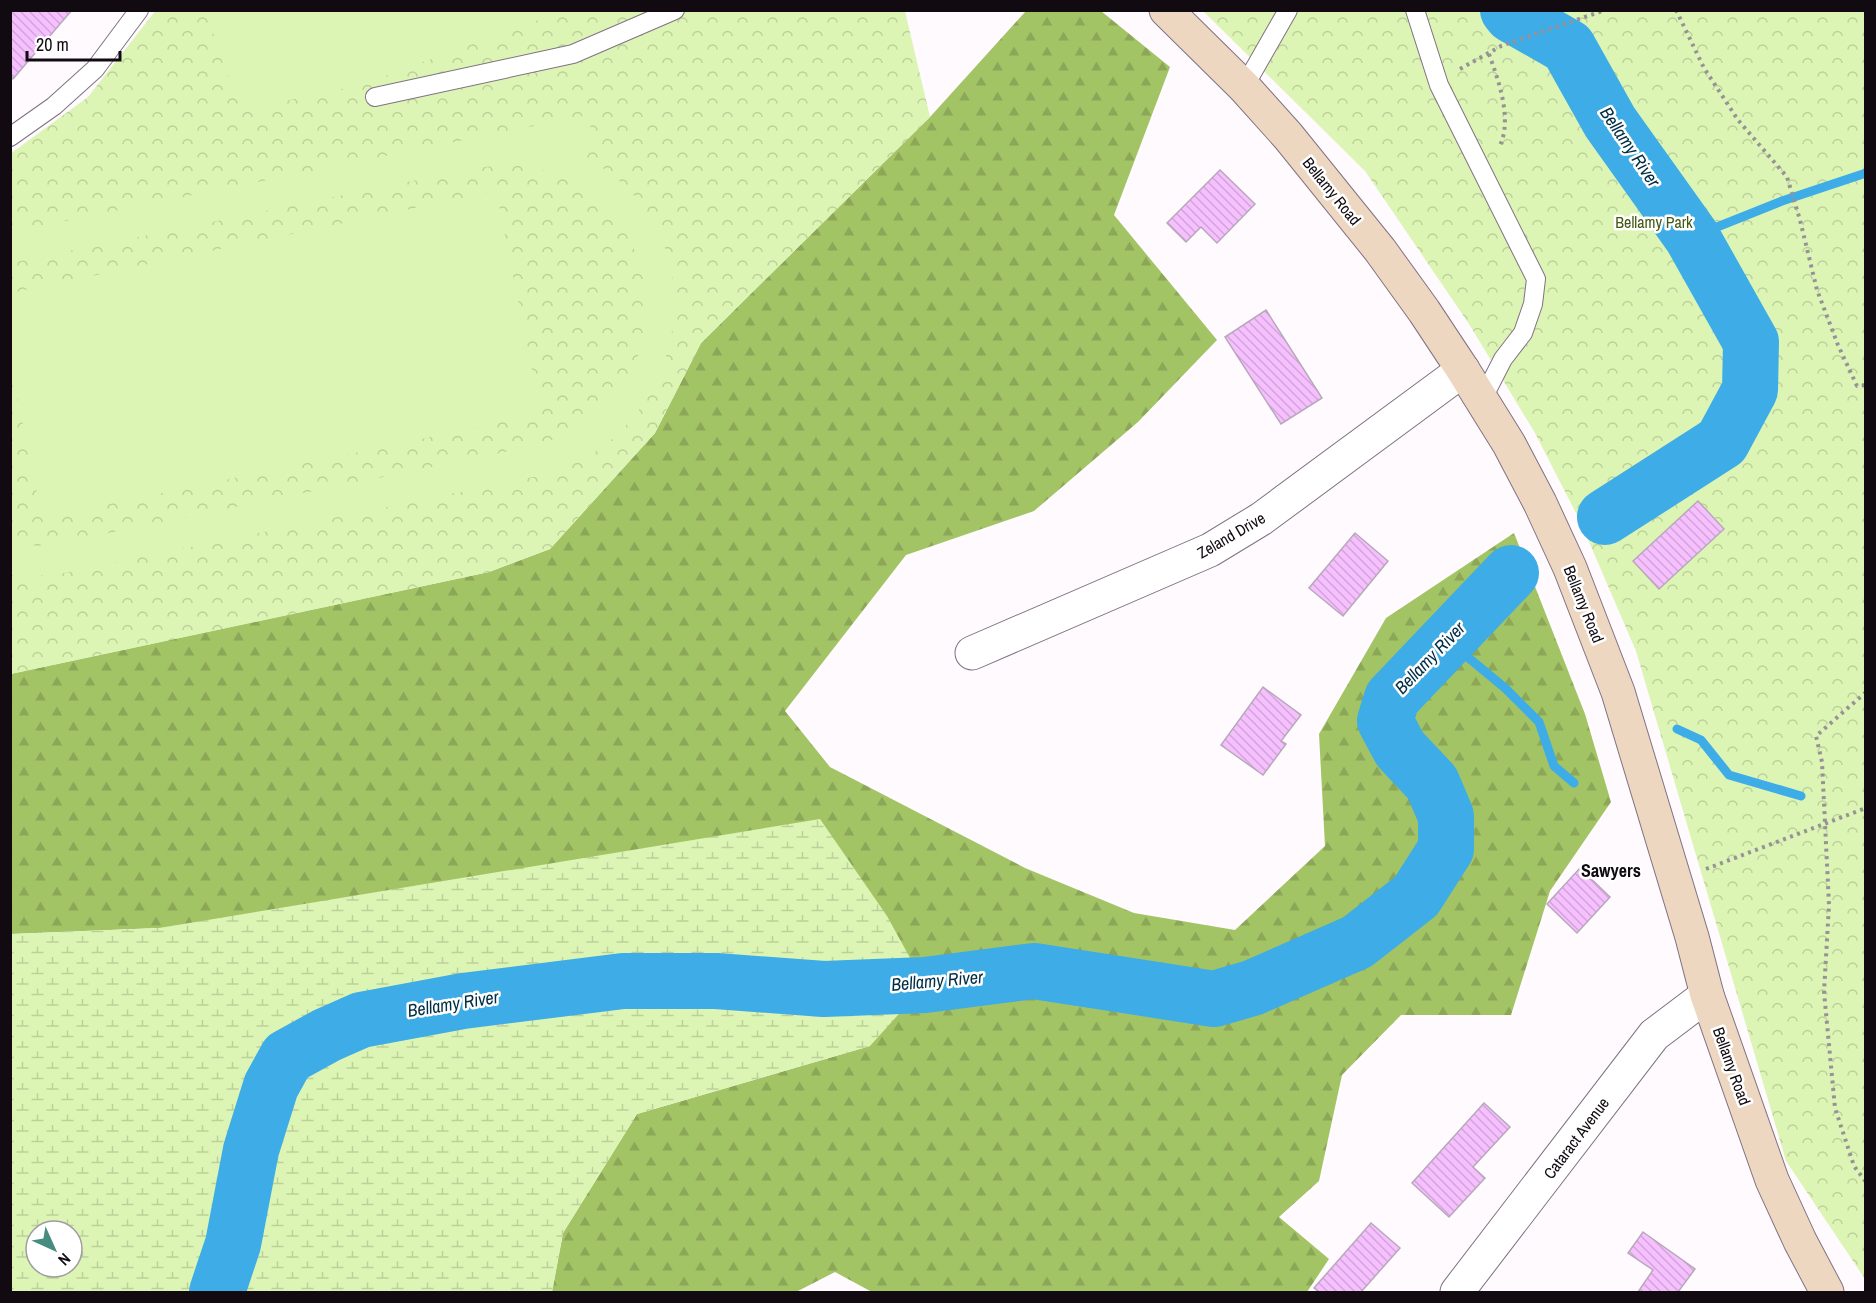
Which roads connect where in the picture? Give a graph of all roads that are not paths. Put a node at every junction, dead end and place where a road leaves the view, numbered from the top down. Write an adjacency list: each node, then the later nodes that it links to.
1 (139, 10): 8 (lane)
2 (675, 10): 7 (lane)
3 (1166, 10): 6 (street, Bellamy Road)
4 (1288, 10): 6 (lane)
5 (1416, 10): 10 (lane)
6 (1244, 87): 9 (street, Bellamy Road)
7 (375, 97)
8 (10, 137)
9 (1463, 370): 10 (street, Bellamy Road); 11 (street, Zeland Drive)
10 (1482, 400): 12 (street, Bellamy Road)
11 (972, 653)
12 (1707, 995): 13 (street, Cataract Avenue); 14 (street, Bellamy Road)
13 (1457, 1293)
14 (1827, 1293)

